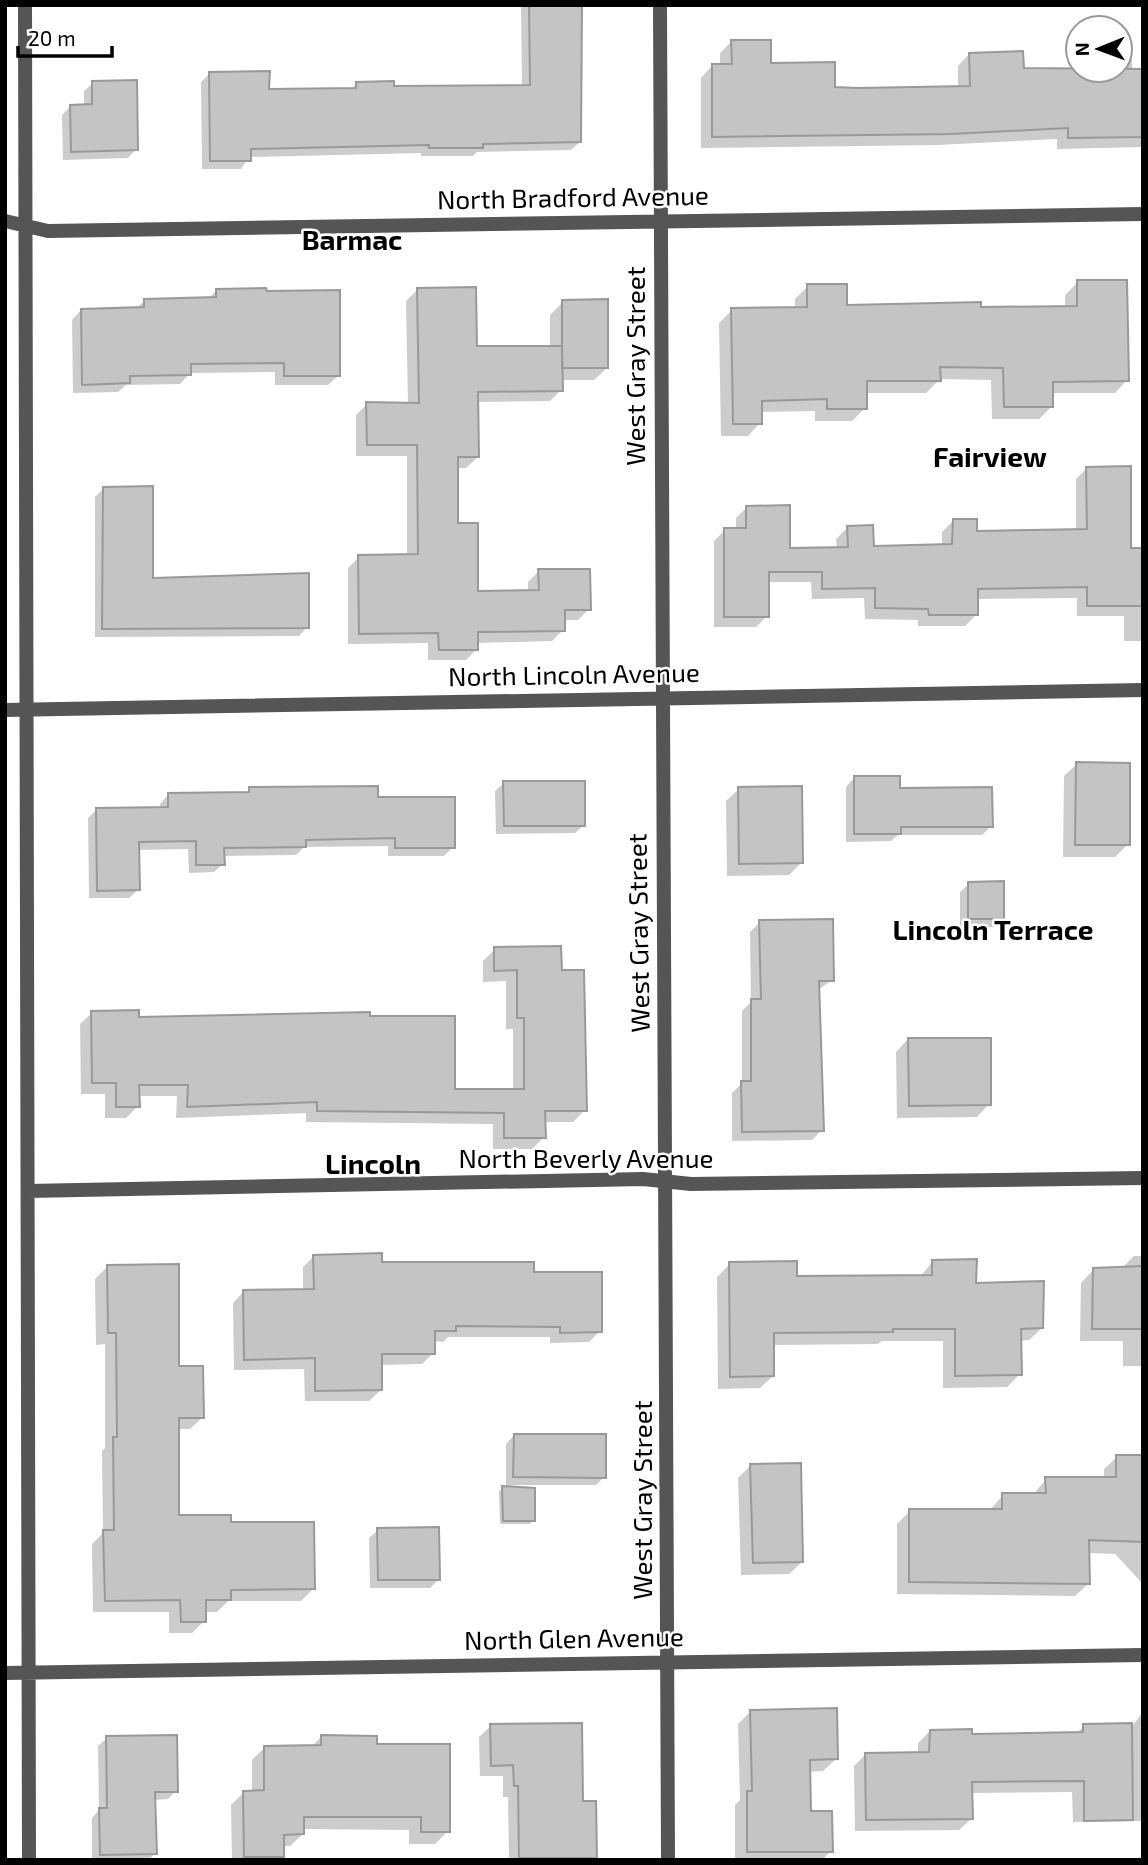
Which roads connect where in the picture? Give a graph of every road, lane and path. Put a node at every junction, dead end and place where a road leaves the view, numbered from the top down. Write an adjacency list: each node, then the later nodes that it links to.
1 (25, 5): 6 (street)
2 (660, 5): 5 (street, West Gray Street)
3 (1143, 214): 5 (street, North Bradford Avenue)
4 (5, 221): 6 (street, North Bradford Avenue)
5 (661, 221): 6 (street, North Bradford Avenue); 8 (street, West Gray Street)
6 (28, 226): 10 (street)
7 (1143, 690): 8 (street, North Lincoln Avenue)
8 (661, 698): 10 (street, North Lincoln Avenue); 12 (street, West Gray Street)
9 (5, 710): 10 (street, North Lincoln Avenue)
10 (27, 710): 13 (street)
11 (1143, 1178): 12 (street, North Beverly Avenue)
12 (666, 1182): 13 (street, North Beverly Avenue); 15 (street, West Gray Street)
13 (28, 1191): 17 (street)
14 (1143, 1655): 15 (street, North Glen Avenue)
15 (668, 1662): 17 (street, North Glen Avenue); 19 (street, West Gray Street)
16 (5, 1673): 17 (street, North Glen Avenue)
17 (28, 1673): 18 (street)
18 (29, 1860)
19 (668, 1860)

